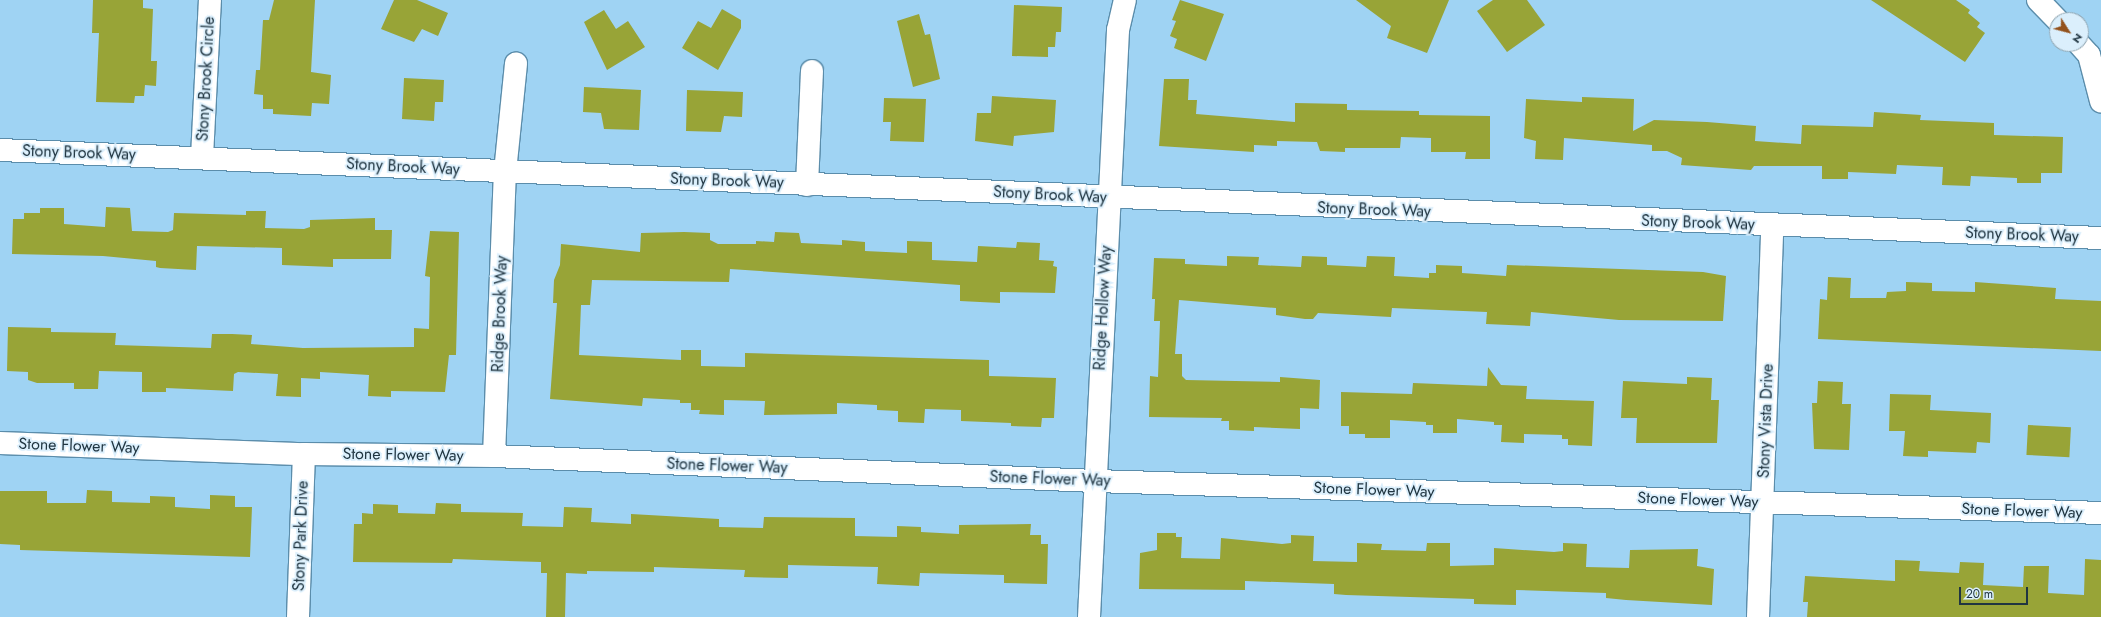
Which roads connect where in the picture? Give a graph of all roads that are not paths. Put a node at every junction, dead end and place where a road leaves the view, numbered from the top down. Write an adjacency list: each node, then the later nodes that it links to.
1 (210, 0): 10 (street, Stony Brook Circle)
2 (1125, 0): 13 (street, Ridge Hollow Way)
3 (2038, 0): 4 (street)
4 (2049, 12)
5 (2086, 52): 8 (street)
6 (516, 64): 11 (street, Ridge Brook Way)
7 (812, 71): 12 (street)
8 (2101, 101)
9 (0, 150): 10 (street, Stony Brook Way)
10 (202, 157): 11 (street, Stony Brook Way)
11 (505, 172): 12 (street, Stony Brook Way); 18 (street, Ridge Brook Way)
12 (807, 185): 13 (street, Stony Brook Way)
13 (1109, 198): 14 (street, Stony Brook Way); 19 (street, Ridge Hollow Way)
14 (1772, 226): 15 (street, Stony Brook Way); 20 (street, Stony Vista Drive)
15 (2101, 238)
16 (0, 443): 17 (street, Stone Flower Way)
17 (304, 454): 18 (street, Stone Flower Way); 22 (street, Stony Park Drive)
18 (494, 456): 19 (street, Stone Flower Way)
19 (1095, 481): 20 (street, Stone Flower Way); 23 (street, Ridge Hollow Way)
20 (1764, 502): 21 (street, Stone Flower Way); 24 (street, Stony Vista Drive)
21 (2101, 513)
22 (298, 617)
23 (1089, 617)
24 (1758, 617)

